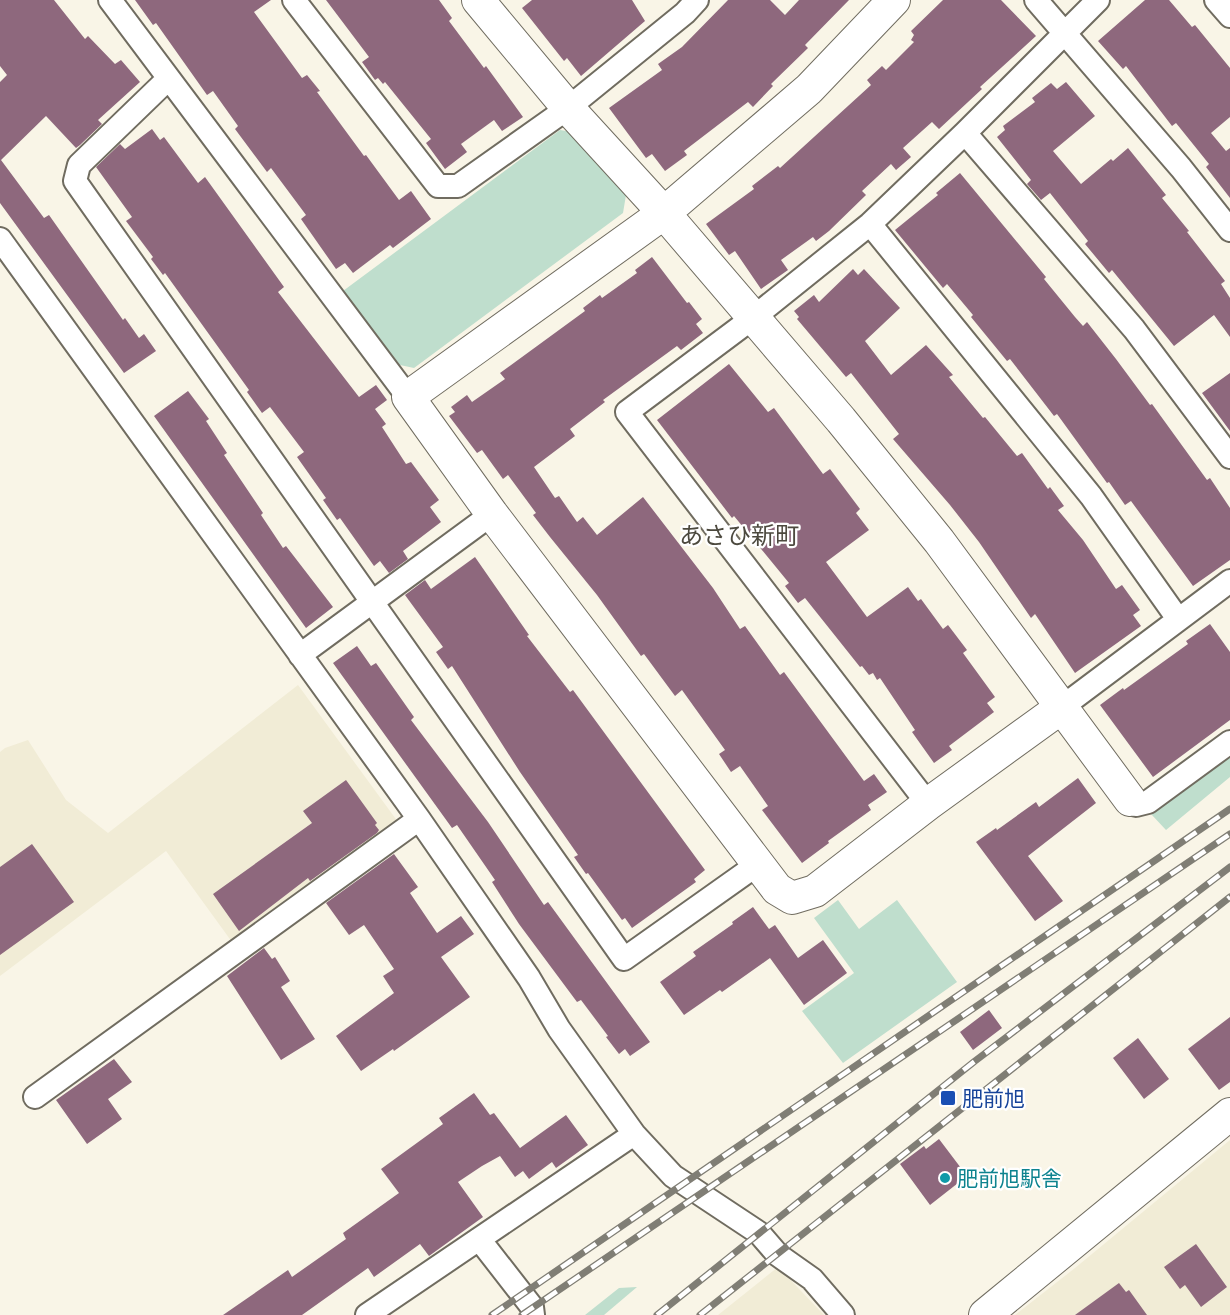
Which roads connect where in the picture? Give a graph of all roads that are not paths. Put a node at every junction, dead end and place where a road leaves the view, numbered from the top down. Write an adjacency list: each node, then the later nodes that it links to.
1 (110, 0): 11 (street)
2 (294, 0): 12 (street)
3 (478, 0): 12 (street)
4 (894, 0): 14 (street)
5 (1036, 0): 10 (street)
6 (1098, 0): 10 (street)
7 (1216, 0): 9 (street)
8 (685, 4): 12 (street)
9 (1230, 16)
10 (1065, 32): 13 (street); 16 (street)
11 (168, 79): 19 (street); 23 (street)
12 (568, 108): 14 (street)
13 (965, 133): 15 (street); 20 (street)
14 (664, 213): 18 (street); 19 (street)
15 (870, 225): 18 (street); 24 (street)
16 (1230, 230)
17 (0, 239): 25 (street)
18 (754, 317): 26 (street); 29 (street)
19 (408, 397): 21 (street)
20 (1230, 457)
21 (492, 514): 23 (street); 31 (street)
22 (1230, 581): 24 (street)
23 (372, 602): 25 (street); 31 (street)
24 (1178, 619): 26 (street)
25 (300, 655): 30 (street)
26 (1062, 707): 28 (street); 29 (street)
27 (1230, 742): 28 (street)
28 (1130, 801)
29 (928, 804): 31 (street)
30 (419, 819): 32 (street); 34 (street)
31 (758, 864)
32 (35, 1097)
33 (1230, 1115): 39 (street)
34 (634, 1134): 35 (street); 38 (street)
35 (480, 1239): 36 (street); 37 (street)
36 (367, 1315)
37 (533, 1315)
38 (843, 1315)
39 (985, 1315)

